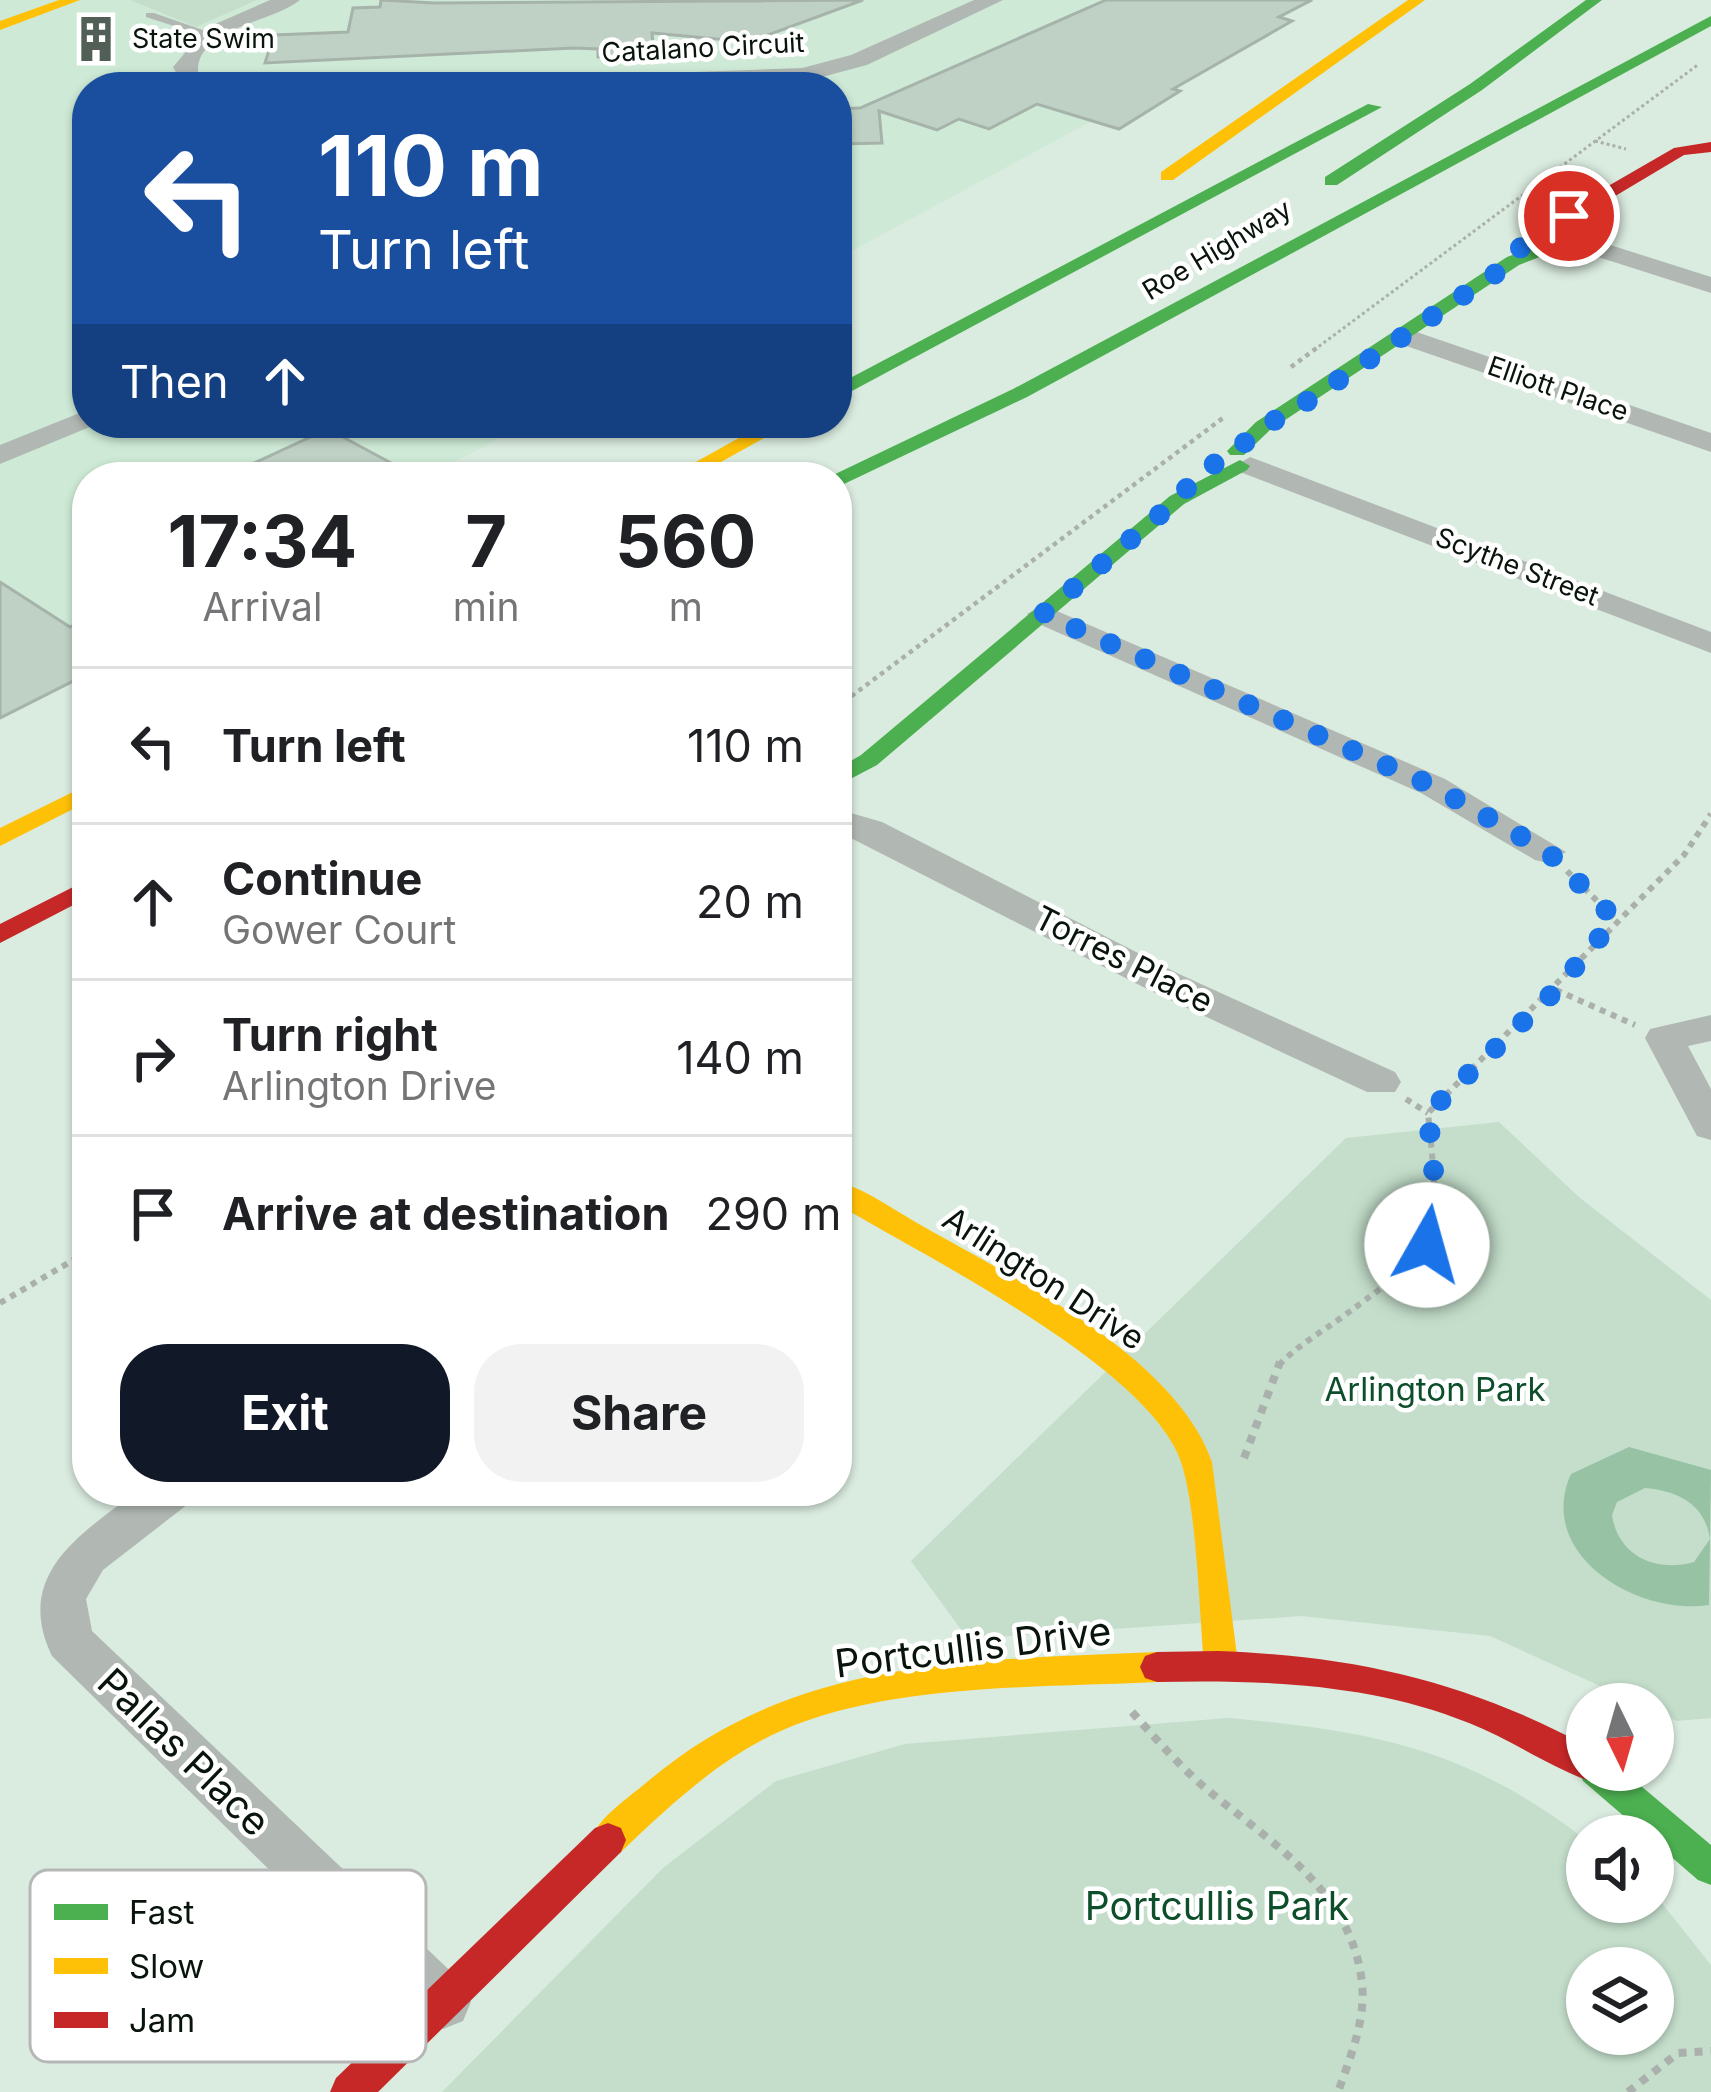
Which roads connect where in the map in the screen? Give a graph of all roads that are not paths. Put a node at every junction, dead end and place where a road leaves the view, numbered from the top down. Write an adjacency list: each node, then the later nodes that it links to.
1 (29, 0): 8 (main road)
2 (74, 0): 11 (main road)
3 (289, 0): 12 (street)
4 (992, 0): 16 (street, Catalano Circuit)
5 (1418, 0): 19 (main road)
6 (1557, 0): 13 (main road)
7 (1595, 0): 20 (main road, Roe Highway)
8 (0, 10)
9 (150, 15): 12 (lane)
10 (1711, 20): 37 (main road)
11 (0, 26)
12 (212, 35): 15 (street)
13 (1496, 36)
14 (151, 70): 15 (lane)
15 (187, 72)
16 (814, 72)
17 (1394, 95): 27 (main road, Roe Highway)
18 (1711, 147): 21 (main road)
19 (1141, 194)
20 (1299, 202)
21 (1565, 234): 24 (street); 25 (main road)
22 (1060, 242): 26 (main road)
23 (1172, 279): 36 (main road, Roe Highway)
24 (1711, 285)
25 (1405, 336): 31 (street, Elliott Place); 34 (main road)
26 (852, 370)
27 (852, 385)
28 (72, 424): 32 (street)
29 (746, 438): 33 (main road)
30 (753, 438): 33 (main road)
31 (1711, 443)
32 (0, 455)
33 (713, 459): 35 (main road)
34 (1245, 459): 38 (main road); 39 (street, Scythe Street)
35 (708, 462)
36 (850, 462)
37 (852, 473)
38 (1043, 614): 40 (main road); 46 (street)
39 (1711, 643)
40 (869, 760): 41 (main road); 42 (main road)
41 (852, 770)
42 (852, 781)
43 (72, 800): 45 (main road)
44 (853, 825): 50 (street, Torres Place)
45 (0, 838)
46 (1548, 852)
47 (72, 896): 48 (main road)
48 (0, 935)
49 (1711, 1028): 51 (street)
50 (1381, 1082)
51 (1711, 1126)
52 (852, 1200): 54 (main road, Arlington Drive)
53 (152, 1506): 58 (street, Pallas Place)
54 (1221, 1663): 55 (main road, Portcullis Drive); 60 (main road, Portcullis Drive)
55 (1566, 1752)
56 (1621, 1791): 57 (main road)
57 (1711, 1868)
58 (306, 1870)
59 (426, 1986): 60 (street, Pallas Place)
60 (443, 2002): 61 (main road, Portcullis Drive)
61 (426, 2018)
62 (381, 2062): 63 (main road, Portcullis Drive)
63 (350, 2092)

